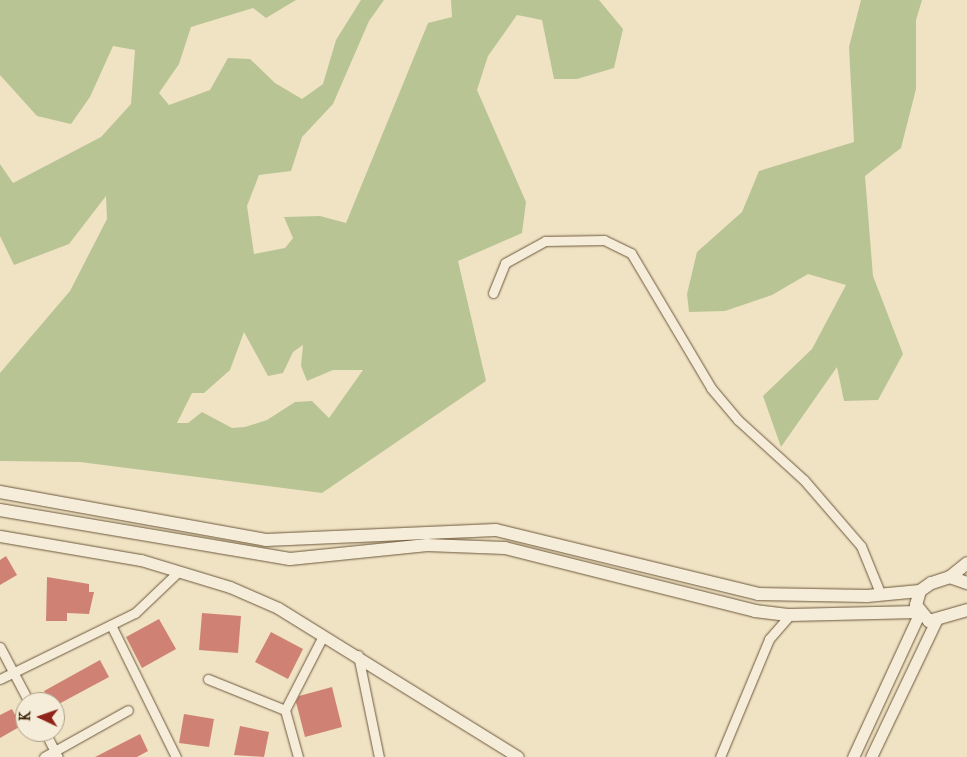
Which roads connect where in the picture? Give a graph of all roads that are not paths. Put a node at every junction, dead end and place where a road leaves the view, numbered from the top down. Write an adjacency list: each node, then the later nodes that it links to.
1 (493, 293): 10 (street)
2 (0, 492): 10 (main road)
3 (0, 510): 12 (main road)
4 (0, 536): 6 (street)
5 (967, 563): 7 (main road)
6 (178, 572): 15 (street); 16 (street)
7 (950, 577): 8 (main road); 9 (main road)
8 (967, 583)
9 (920, 591): 10 (main road); 11 (main road)
10 (881, 596)
11 (919, 613): 12 (main road); 14 (main road); 33 (street)
12 (790, 614): 32 (street)
13 (965, 615): 14 (main road)
14 (936, 621): 34 (street)
15 (111, 626): 19 (street); 28 (street)
16 (323, 636): 18 (street); 24 (street)
17 (0, 647): 19 (street)
18 (358, 655): 30 (street); 31 (street)
19 (13, 671): 20 (street); 22 (street)
20 (0, 679)
21 (208, 679): 24 (street)
22 (25, 692)
23 (128, 710): 26 (street)
24 (285, 710): 29 (street)
25 (50, 742): 26 (street)
26 (57, 754): 27 (street)
27 (44, 757)
28 (176, 757)
29 (298, 757)
30 (379, 757)
31 (518, 757)
32 (720, 757)
33 (853, 757)
34 (870, 757)

